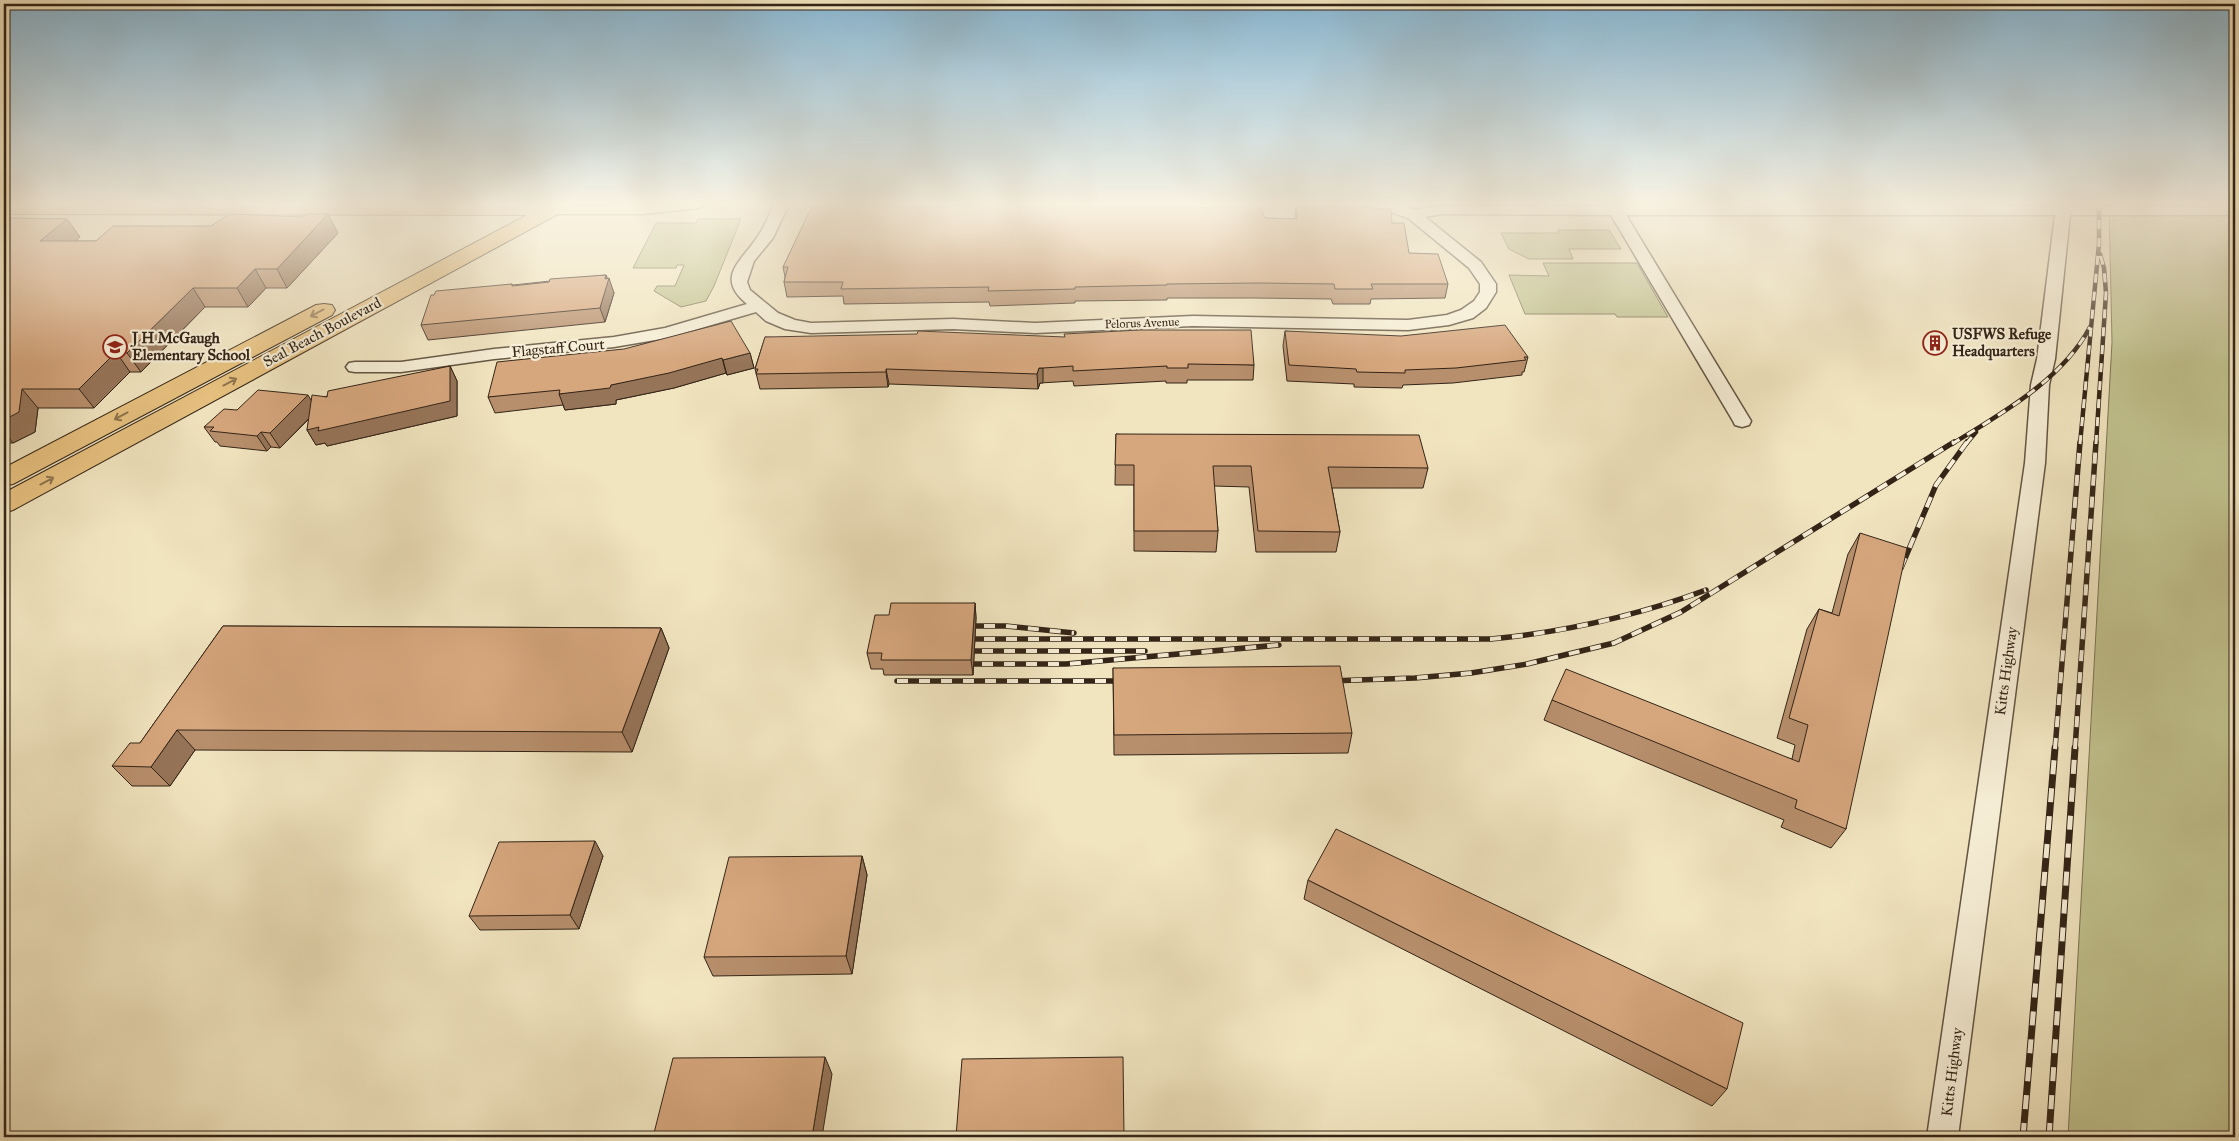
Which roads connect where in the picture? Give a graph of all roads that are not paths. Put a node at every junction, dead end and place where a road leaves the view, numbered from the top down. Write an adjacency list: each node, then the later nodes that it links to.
1 (424, 257): 10 (main road, Seal Beach Boulevard, one-way to 10)
2 (463, 257): 11 (main road, Seal Beach Boulevard, one-way to 2)
3 (749, 257): 7 (street, Pelorus Avenue)
4 (1466, 257): 7 (street, Pelorus Avenue)
5 (1644, 257): 9 (street)
6 (2057, 257): 12 (street, Kitts Highway)
7 (758, 306): 8 (street, Flagstaff Court)
8 (355, 366)
9 (1742, 421)
10 (4, 478)
11 (4, 504)
12 (1943, 1137)

